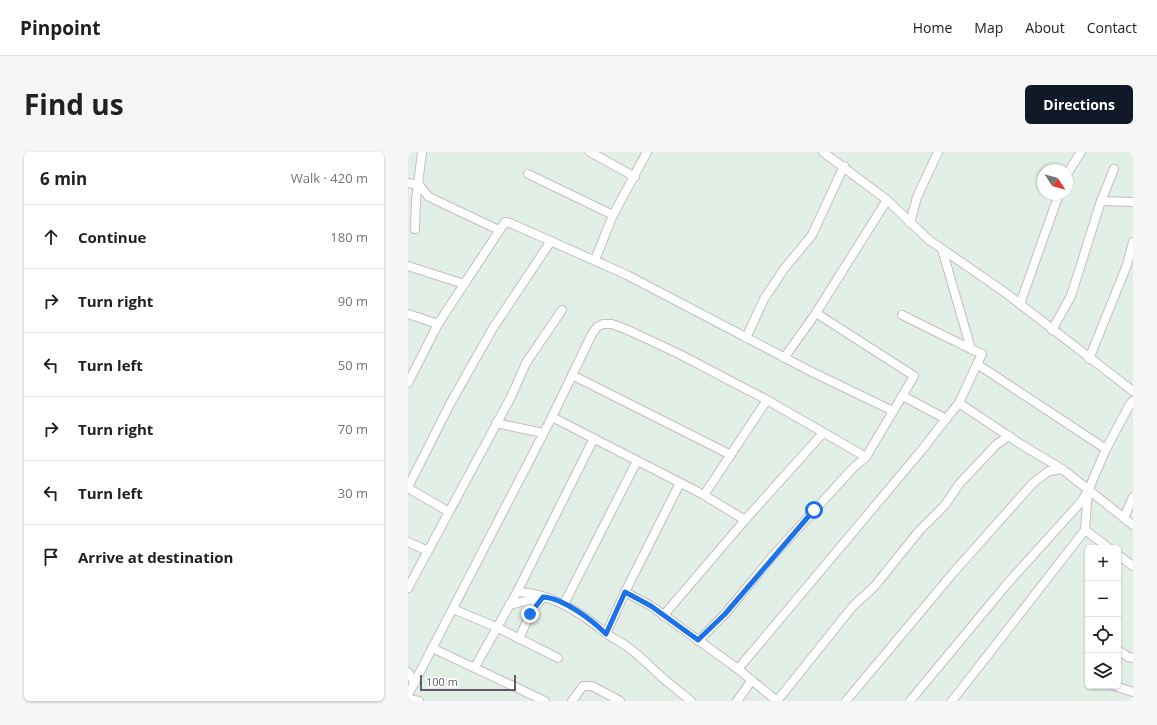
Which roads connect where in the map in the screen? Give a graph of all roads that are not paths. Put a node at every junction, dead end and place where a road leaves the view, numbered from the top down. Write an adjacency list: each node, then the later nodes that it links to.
1 (422, 152): 13 (street)
2 (590, 152): 11 (street)
3 (647, 152): 11 (street)
4 (823, 152): 8 (street)
5 (938, 152): 19 (street)
6 (1081, 152): 7 (street)
7 (1073, 165)
8 (844, 166): 14 (street); 35 (street)
9 (1114, 169): 16 (street)
10 (528, 174): 18 (street)
11 (635, 177): 18 (street)
12 (408, 183): 13 (street)
13 (418, 185): 20 (street); 21 (street)
14 (887, 200): 19 (street); 30 (street)
15 (1057, 200): 28 (street)
16 (1101, 202): 17 (street); 34 (street)
17 (1133, 202)
18 (613, 215): 25 (street)
19 (910, 223): 24 (street)
20 (415, 229)
21 (499, 230): 22 (street); 27 (street)
22 (551, 241): 25 (street); 63 (street)
23 (1133, 242): 38 (street)
24 (942, 249): 28 (street); 36 (street)
25 (595, 260): 35 (street)
26 (408, 266): 27 (street)
27 (464, 284): 33 (street)
28 (1020, 304): 34 (street)
29 (562, 310): 52 (street)
30 (816, 313): 37 (street); 45 (street)
31 (408, 314): 33 (street)
32 (902, 314): 36 (street)
33 (438, 324): 41 (street)
34 (1052, 330): 38 (street)
35 (746, 338): 37 (street)
36 (971, 349): 39 (street)
37 (784, 358): 49 (street)
38 (1089, 359): 44 (street)
39 (977, 364): 48 (street); 57 (street)
40 (408, 365): 41 (street)
41 (416, 368): 43 (street)
42 (572, 375): 46 (street); 50 (street); 58 (street)
43 (408, 383)
44 (1133, 391)
45 (903, 396): 49 (street); 51 (street)
46 (767, 400): 54 (street); 58 (street)
47 (1133, 401): 57 (street)
48 (959, 403): 51 (street); 55 (street)
49 (893, 410): 59 (street)
50 (552, 417): 53 (street); 56 (street)
51 (946, 419): 94 (street)
52 (496, 423): 53 (street); 67 (street)
53 (543, 434): 83 (street)
54 (823, 434): 59 (street); 69 (street)
55 (1009, 436): 61 (street); 108 (street)
56 (594, 438): 60 (street); 78 (street)
57 (1106, 449): 64 (street)
58 (731, 455): 65 (street)
59 (866, 457): 88 (street)
60 (637, 460): 62 (street); 81 (street)
61 (1062, 469): 64 (street); 109 (street)
62 (680, 483): 65 (street); 79 (street)
63 (408, 488): 67 (street)
64 (1088, 491): 68 (street); 71 (street); 110 (street)
65 (704, 495): 69 (street)
66 (1133, 497): 68 (street)
67 (449, 512): 74 (street)
68 (1124, 518): 70 (street)
69 (745, 520): 84 (street)
70 (1133, 525)
71 (1085, 530): 73 (street); 111 (street)
72 (408, 542): 74 (street)
73 (1105, 545)
74 (428, 551): 77 (street)
75 (1121, 557): 76 (street)
76 (1133, 566)
77 (408, 588)
78 (517, 592): 80 (street); 82 (street)
79 (625, 592): 84 (street); 86 (street)
80 (543, 597): 81 (street); 82 (street); 87 (street)
81 (564, 604): 86 (street)
82 (509, 605): 85 (street)
83 (453, 609): 85 (street); 89 (street)
84 (663, 616): 88 (street)
85 (496, 627): 87 (street); 93 (street)
86 (606, 634): 106 (street)
87 (519, 639): 91 (street)
88 (698, 640): 94 (street)
89 (432, 648): 93 (street); 97 (street)
90 (1121, 652): 92 (street)
91 (558, 658)
92 (1133, 658)
93 (475, 667): 103 (street)
94 (738, 669): 96 (street)
95 (408, 672): 97 (street)
96 (752, 680): 107 (street); 108 (street)
97 (415, 683): 100 (street)
98 (1121, 688): 99 (street)
99 (1133, 692)
100 (408, 695)
101 (408, 699): 102 (street)
102 (419, 701)
103 (545, 701)
104 (572, 701): 105 (street)
105 (620, 701)
106 (691, 701)
107 (738, 701)
108 (777, 701)
109 (846, 701)
110 (910, 701)
111 (952, 701)

